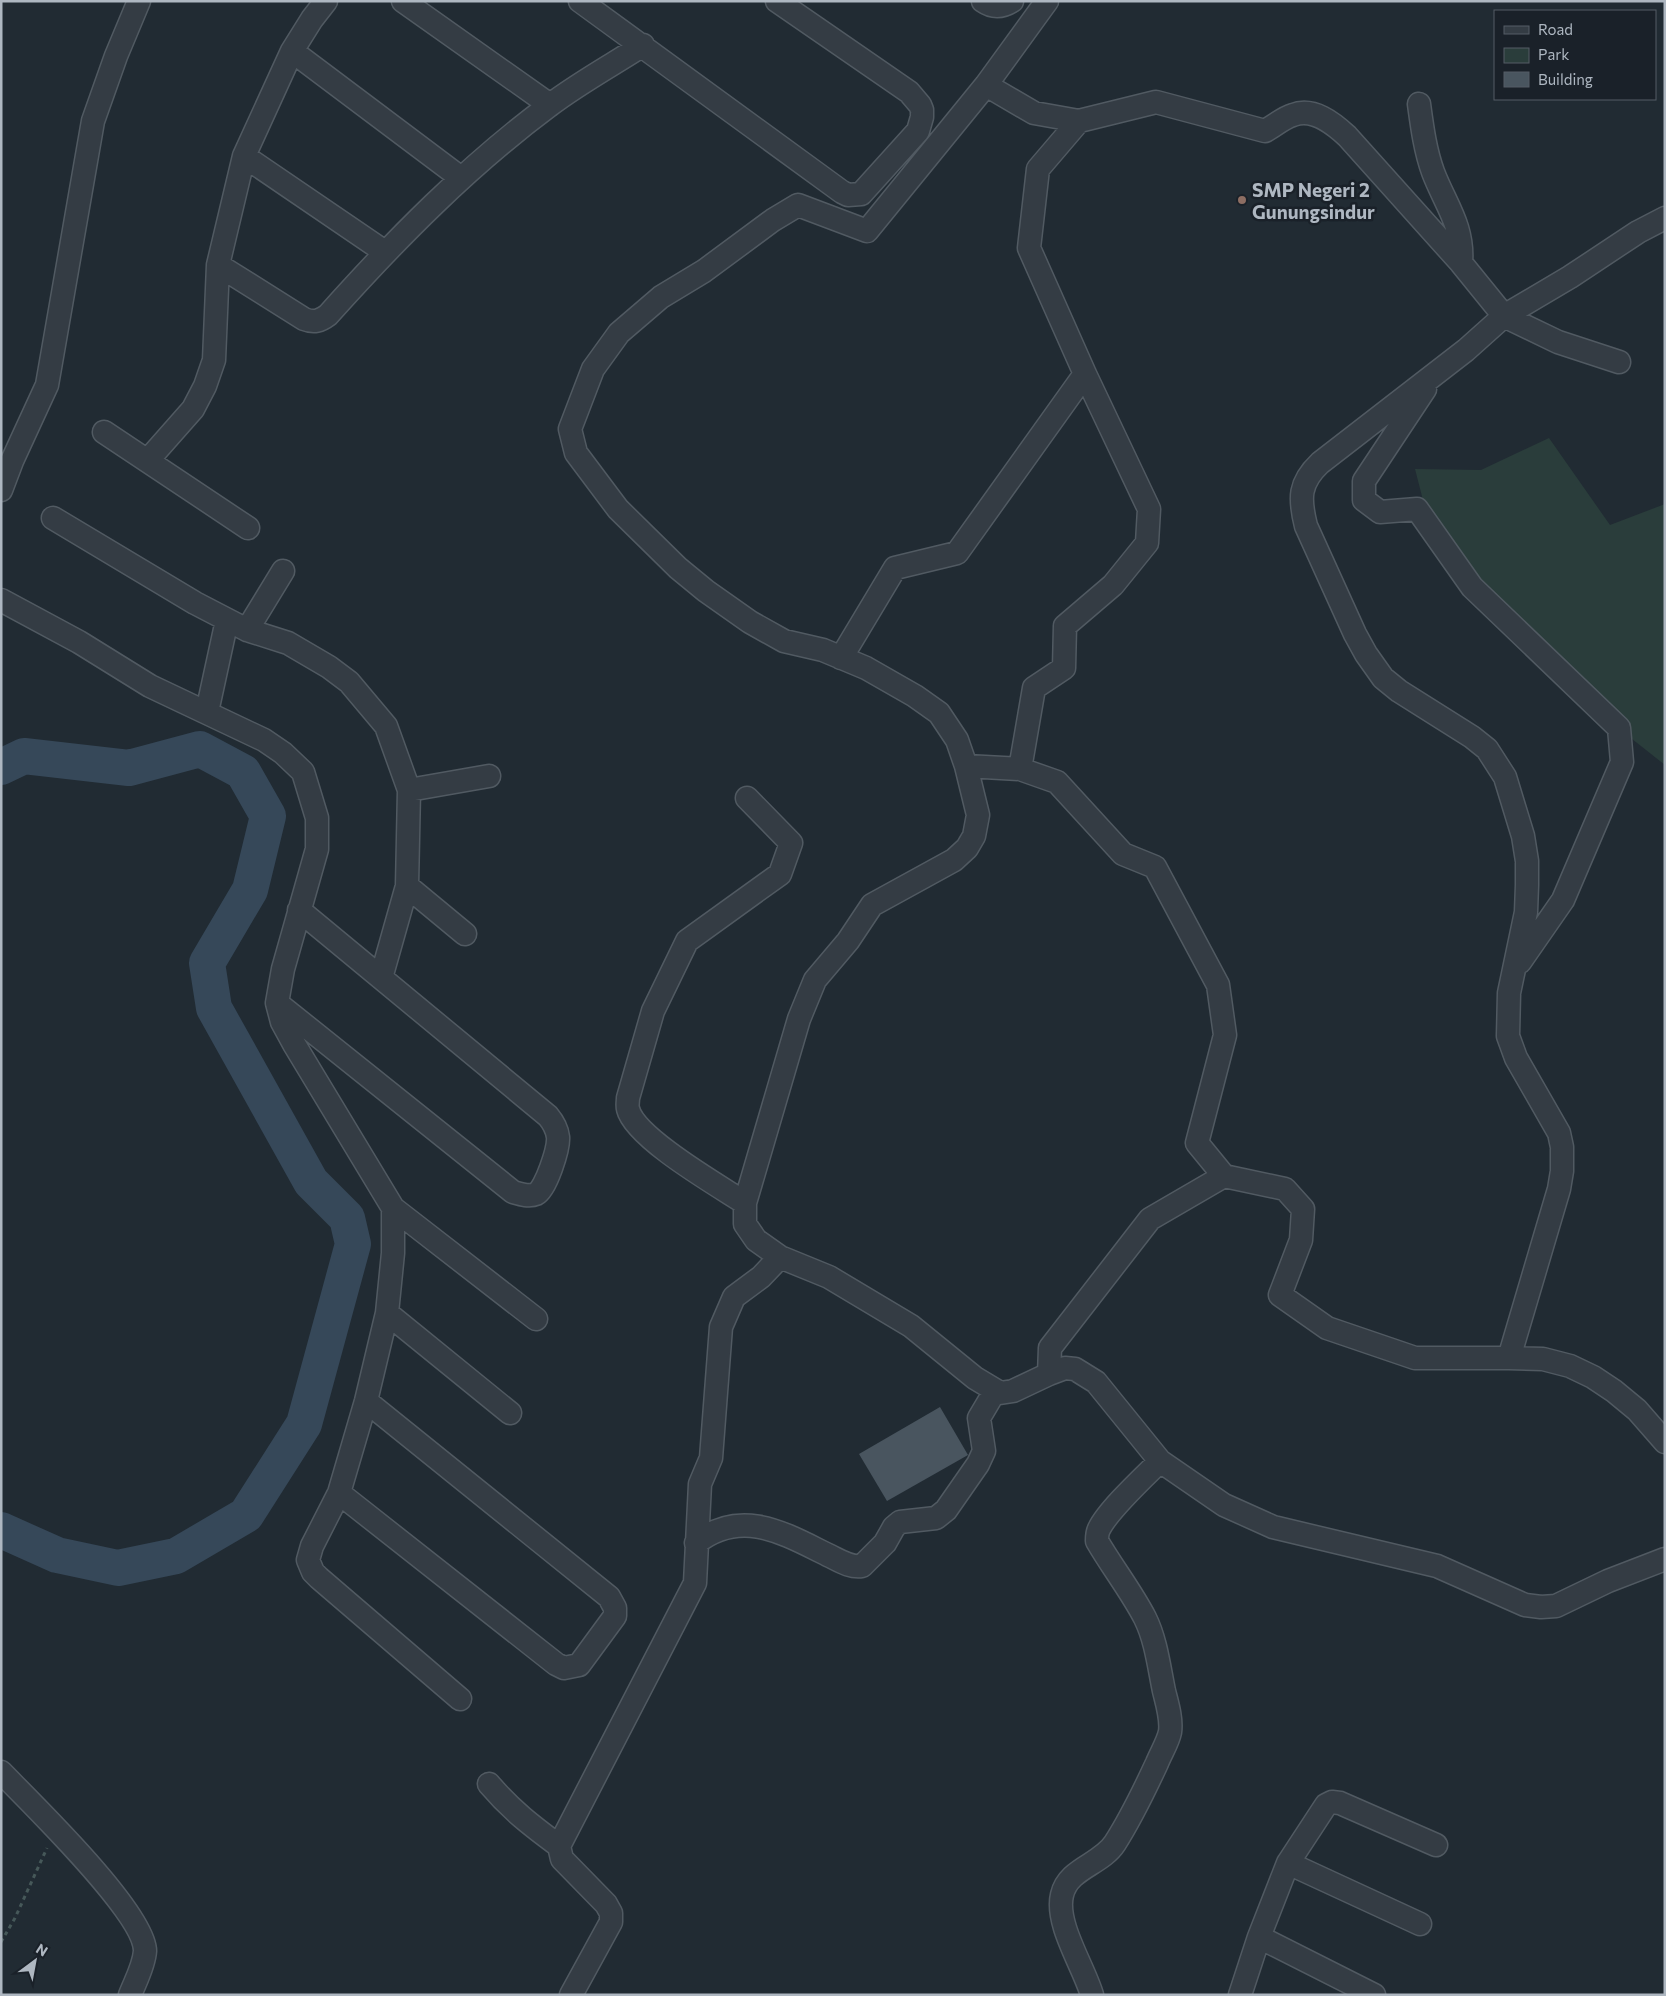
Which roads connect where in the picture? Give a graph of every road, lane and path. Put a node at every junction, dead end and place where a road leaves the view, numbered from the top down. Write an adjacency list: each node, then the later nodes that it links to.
1 (139, 1): 27 (street)
2 (326, 1): 10 (street)
3 (403, 1): 13 (street)
4 (580, 1): 9 (street)
5 (777, 1): 9 (street)
6 (983, 1): 7 (street)
7 (1012, 1)
8 (1047, 1): 11 (street)
9 (643, 45): 13 (street)
10 (292, 51): 15 (street); 16 (street)
11 (986, 85): 14 (street); 34 (street)
12 (1418, 104): 19 (street)
13 (550, 105): 16 (street)
14 (1079, 121): 19 (street); 24 (street)
15 (244, 156): 18 (street); 20 (street)
16 (461, 178): 18 (street)
17 (1665, 218): 21 (street)
18 (385, 252): 20 (street)
19 (1461, 262): 21 (street)
20 (218, 266): 26 (street)
21 (1504, 316): 22 (street); 23 (street)
22 (1619, 362)
23 (1435, 373): 44 (street); 44 (street)
24 (1085, 374): 34 (street); 37 (street)
25 (104, 432): 26 (street)
26 (148, 460): 29 (street)
27 (1, 490)
28 (53, 518): 32 (street)
29 (248, 528)
30 (283, 570): 33 (street)
31 (1, 600): 35 (street)
32 (227, 620): 33 (street); 35 (street)
33 (247, 630): 39 (street)
34 (840, 658): 36 (street)
35 (207, 712): 42 (street)
36 (966, 766): 37 (street); 48 (street)
37 (1020, 769): 47 (street)
38 (489, 776): 39 (street)
39 (409, 790): 41 (street)
40 (747, 798): 48 (street)
41 (407, 886): 43 (street); 45 (street)
42 (299, 910): 45 (street); 46 (street)
43 (465, 934)
44 (1514, 971): 53 (street)
45 (382, 978): 46 (street)
46 (277, 1003): 49 (street)
47 (1224, 1176): 53 (street); 54 (street)
48 (745, 1203): 50 (street)
49 (393, 1208): 51 (street); 52 (street)
50 (780, 1257): 55 (street); 61 (street)
51 (387, 1313): 56 (street); 57 (street)
52 (536, 1319)
53 (1510, 1358): 58 (street)
54 (1049, 1374): 55 (street); 59 (street)
55 (995, 1391): 61 (street)
56 (366, 1402): 60 (street); 60 (street)
57 (510, 1412)
58 (1665, 1442)
59 (1160, 1461): 62 (street); 75 (street)
60 (339, 1493): 63 (street)
61 (696, 1543): 68 (street)
62 (1665, 1559)
63 (460, 1699)
64 (1, 1772): 66 (street)
65 (489, 1784): 68 (street)
66 (56, 1829): 72 (path); 73 (street)
67 (1436, 1845): 69 (street)
68 (559, 1846): 74 (street)
69 (1288, 1862): 70 (street); 71 (street)
70 (1420, 1924)
71 (1259, 1937): 76 (street); 77 (street)
72 (1, 1942)
73 (130, 1995)
74 (570, 1995)
75 (1092, 1995)
76 (1240, 1995)
77 (1374, 1995)

